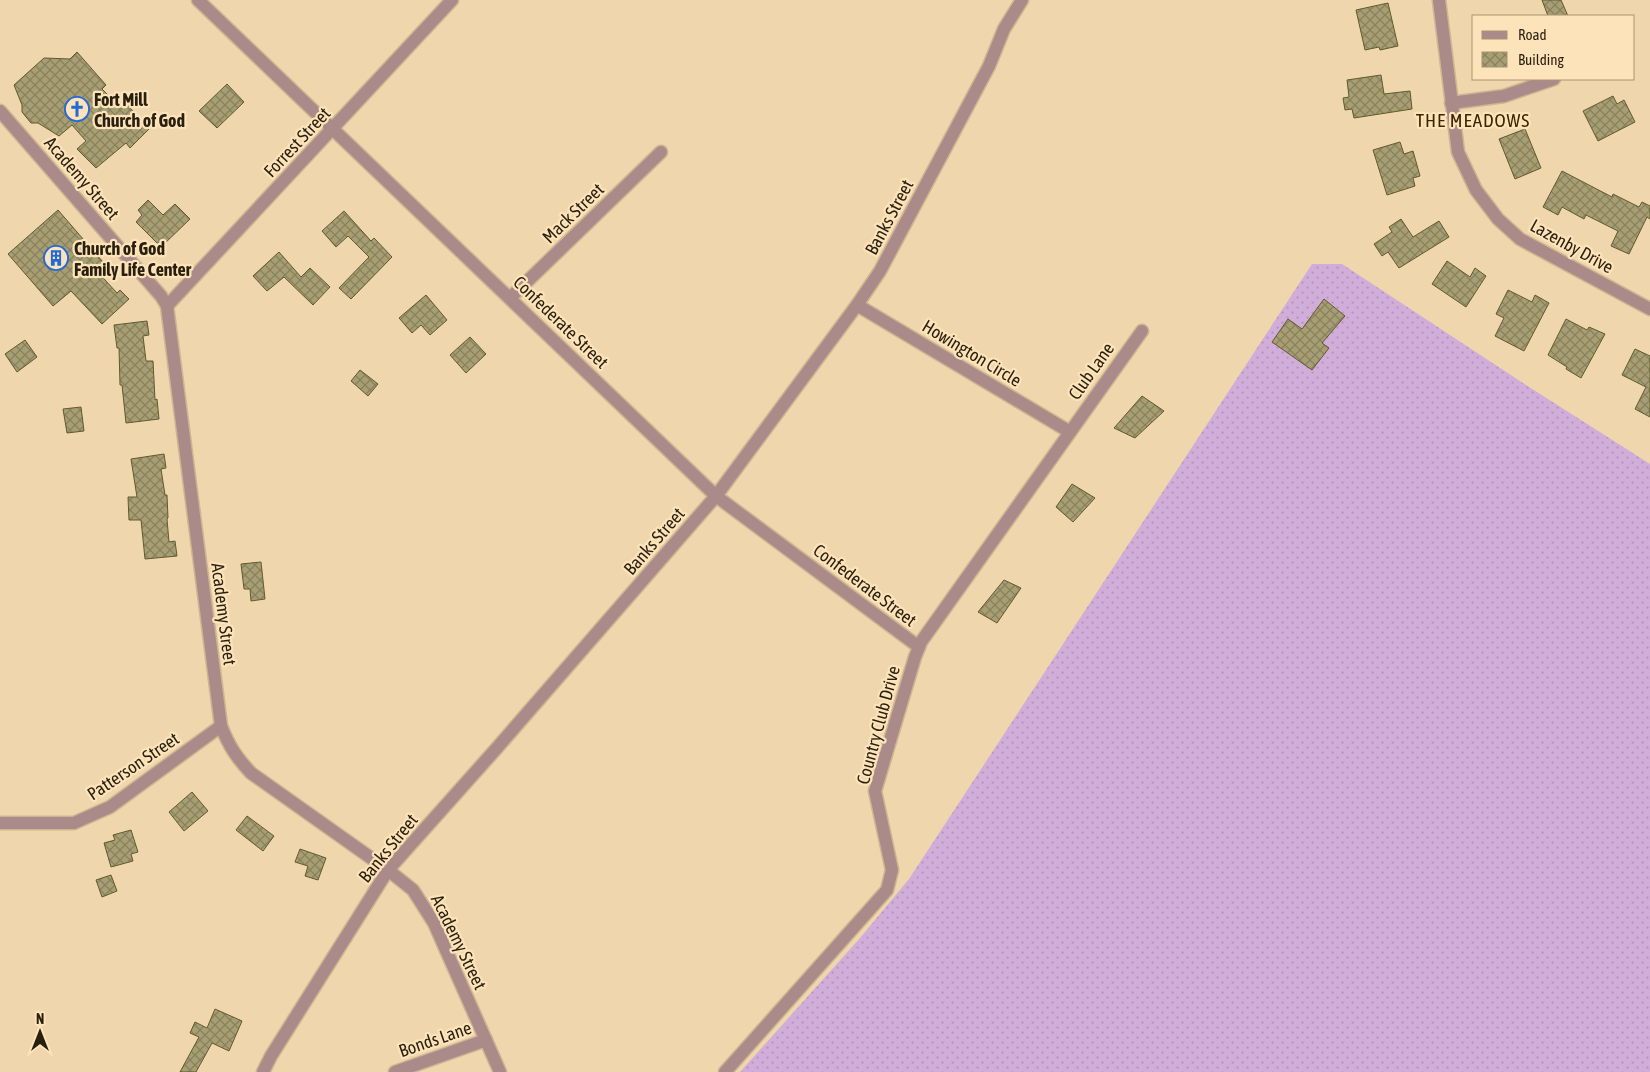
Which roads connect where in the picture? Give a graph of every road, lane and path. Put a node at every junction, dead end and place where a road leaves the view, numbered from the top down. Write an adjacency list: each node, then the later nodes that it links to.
1 (198, 0): 8 (street, Confederate Street)
2 (452, 0): 8 (street, Forrest Street)
3 (1022, 0): 11 (street, Banks Street)
4 (1439, 0): 6 (street, Lazenby Drive)
5 (1551, 80): 6 (street)
6 (1451, 103): 13 (street, Lazenby Drive)
7 (0, 111): 12 (street, Academy Street)
8 (333, 128): 10 (street, Confederate Street); 12 (street, Forrest Street)
9 (661, 152): 10 (street, Mack Street)
10 (510, 298): 16 (street, Confederate Street)
11 (857, 305): 15 (street, Howington Circle); 16 (street, Banks Street)
12 (167, 306): 18 (street, Academy Street)
13 (1650, 309)
14 (1142, 331): 15 (street, Club Lane)
15 (1070, 432): 17 (street, Country Club Drive)
16 (716, 496): 17 (street, Confederate Street); 20 (street, Banks Street)
17 (919, 647): 25 (street, Country Club Drive)
18 (221, 726): 19 (street, Patterson Street); 20 (street, Academy Street)
19 (0, 823)
20 (388, 870): 21 (street, Academy Street); 22 (street, Banks Street)
21 (486, 1040): 23 (street, Bonds Lane); 24 (street, Academy Street)
22 (264, 1072)
23 (395, 1072)
24 (500, 1072)
25 (725, 1072)

